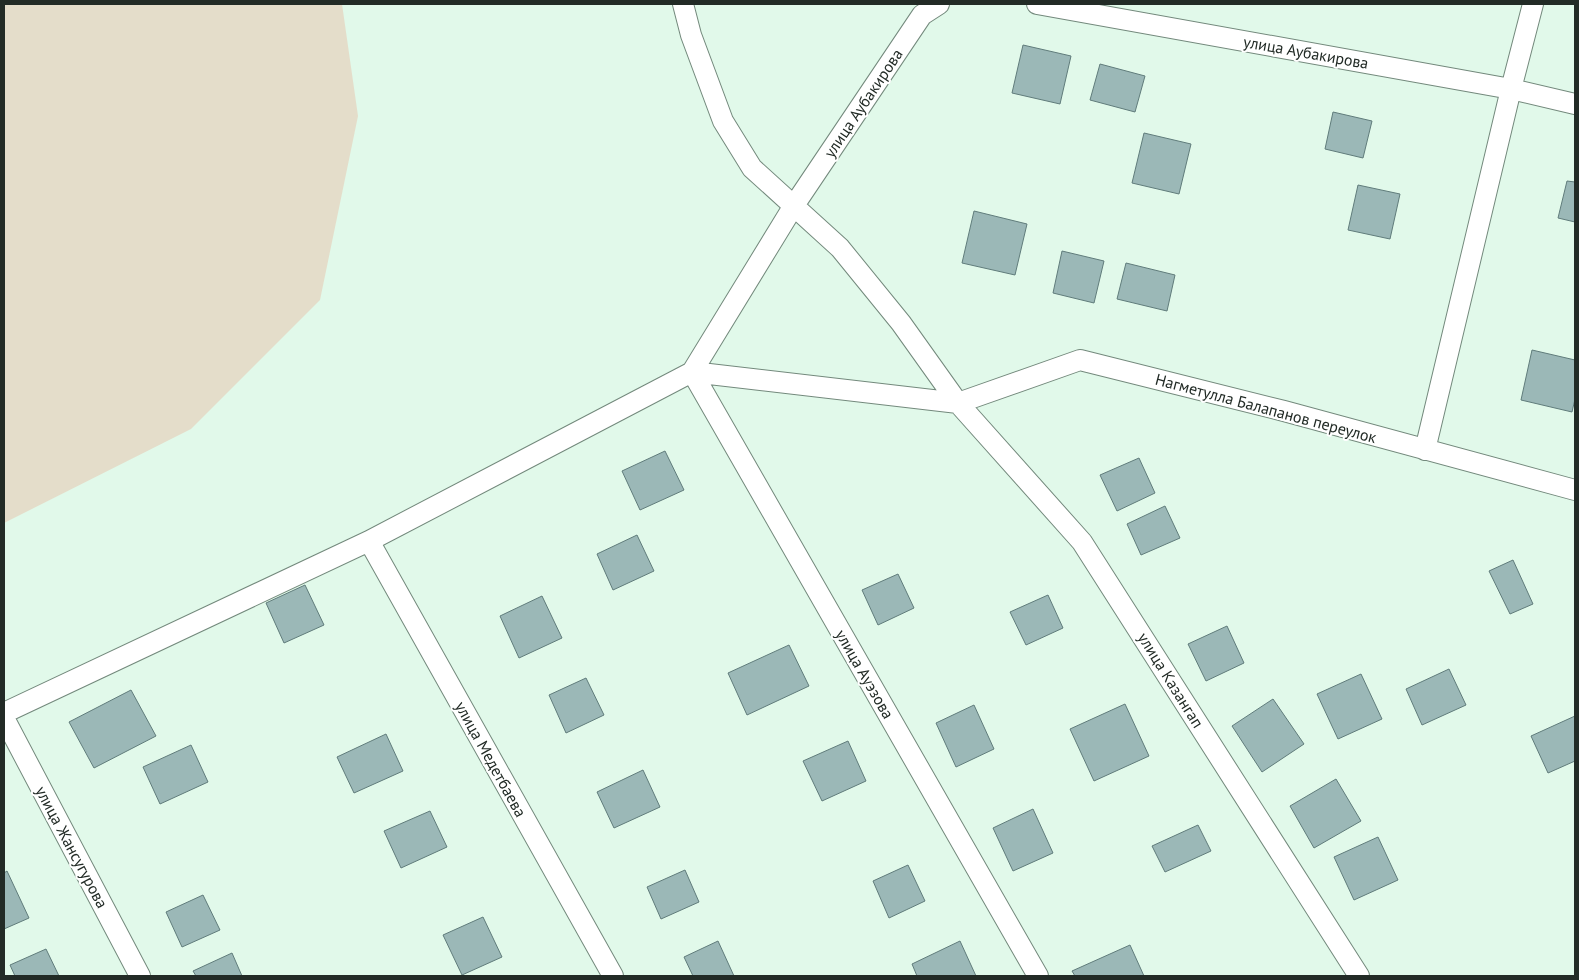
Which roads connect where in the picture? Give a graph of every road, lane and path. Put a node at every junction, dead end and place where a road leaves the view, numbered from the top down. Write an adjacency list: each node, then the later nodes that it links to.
1 (683, 4): 7 (street, улица Казангап)
2 (939, 4): 7 (street, улица Аубакирова)
3 (1037, 4): 5 (street, улица Аубакирова)
4 (1533, 4): 5 (street)
5 (1511, 90): 6 (street, улица Аубакирова); 10 (street)
6 (1575, 104)
7 (793, 207): 8 (street, улица Аубакирова); 9 (street, улица Казангап)
8 (692, 372): 9 (street); 12 (street); 17 (street, улица Ауэзова)
9 (958, 402): 10 (street, Нагметулла Балапанов переулок); 18 (street, улица Казангап)
10 (1425, 450): 11 (street, Нагметулла Балапанов переулок)
11 (1575, 490)
12 (369, 541): 13 (street); 16 (street, улица Медетбаева)
13 (4, 713)
14 (4, 718): 15 (street, улица Жансугурова)
15 (140, 976)
16 (613, 976)
17 (1038, 976)
18 (1359, 976)

